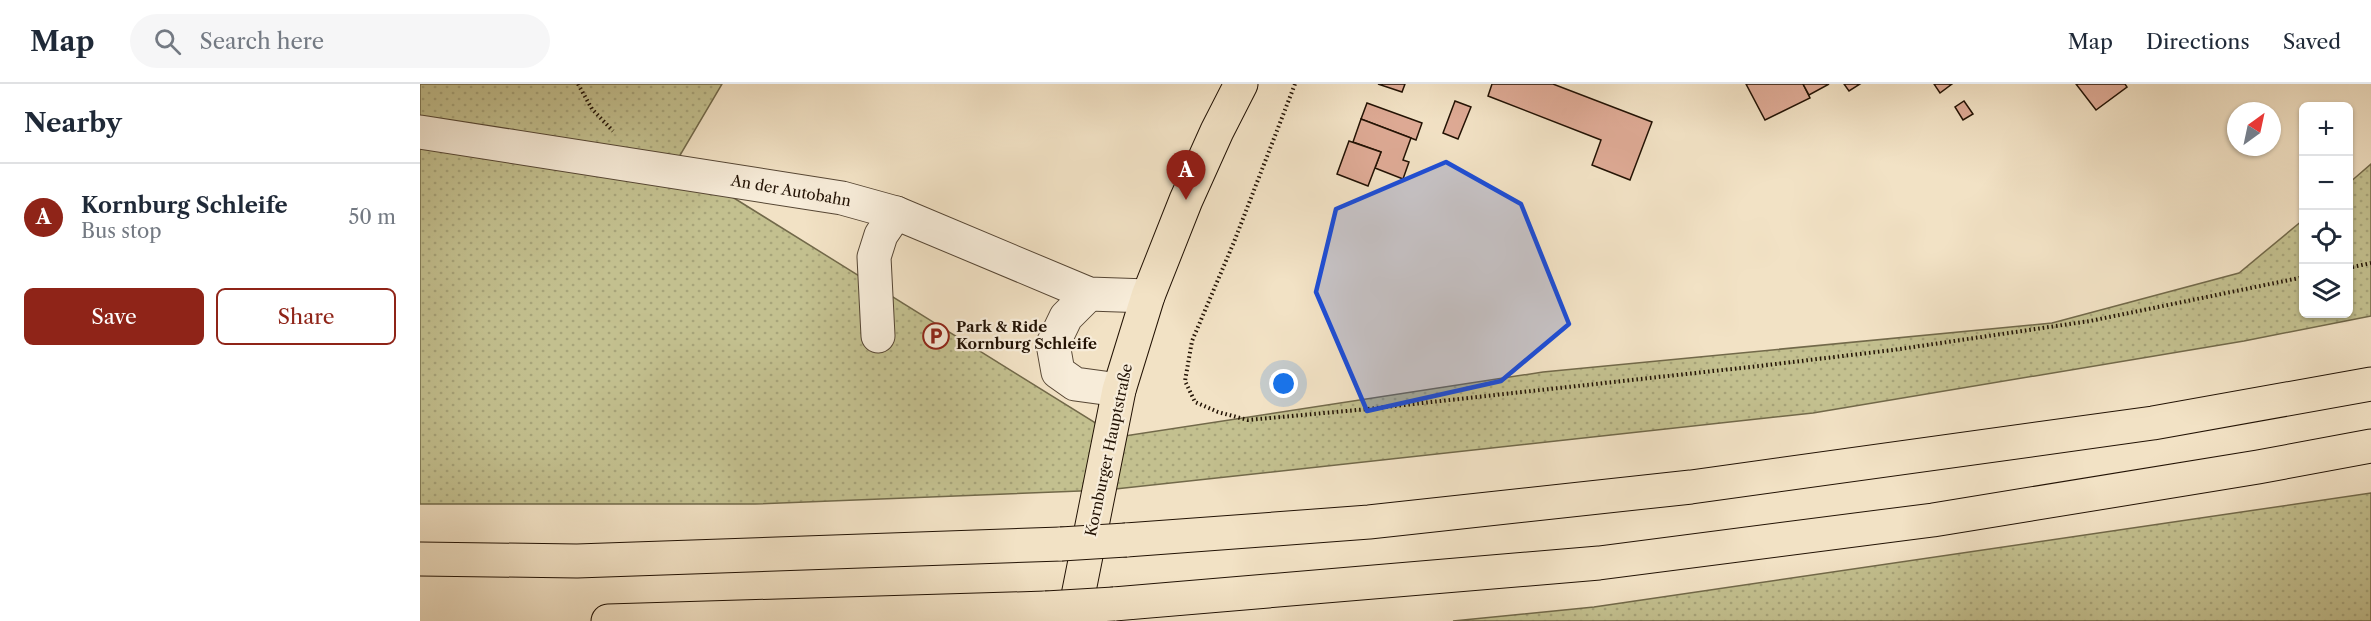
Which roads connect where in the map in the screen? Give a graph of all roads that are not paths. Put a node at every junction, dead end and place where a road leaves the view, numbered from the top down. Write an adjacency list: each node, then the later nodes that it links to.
1 (1241, 84): 5 (main road, Kornburger Hauptstraße)
2 (420, 132): 3 (lane, An der Autobahn)
3 (896, 213): 4 (lane, An der Autobahn); 6 (lane)
4 (1089, 294): 5 (lane, An der Autobahn); 8 (lane)
5 (1148, 296): 8 (main road, Kornburger Hauptstraße)
6 (878, 336)
7 (2371, 384): 10 (main road, bridge)
8 (1119, 390): 11 (main road, Kornburger Hauptstraße)
9 (2371, 446): 11 (main road, bridge)
10 (420, 559)
11 (1059, 615): 12 (main road)
12 (608, 621)

